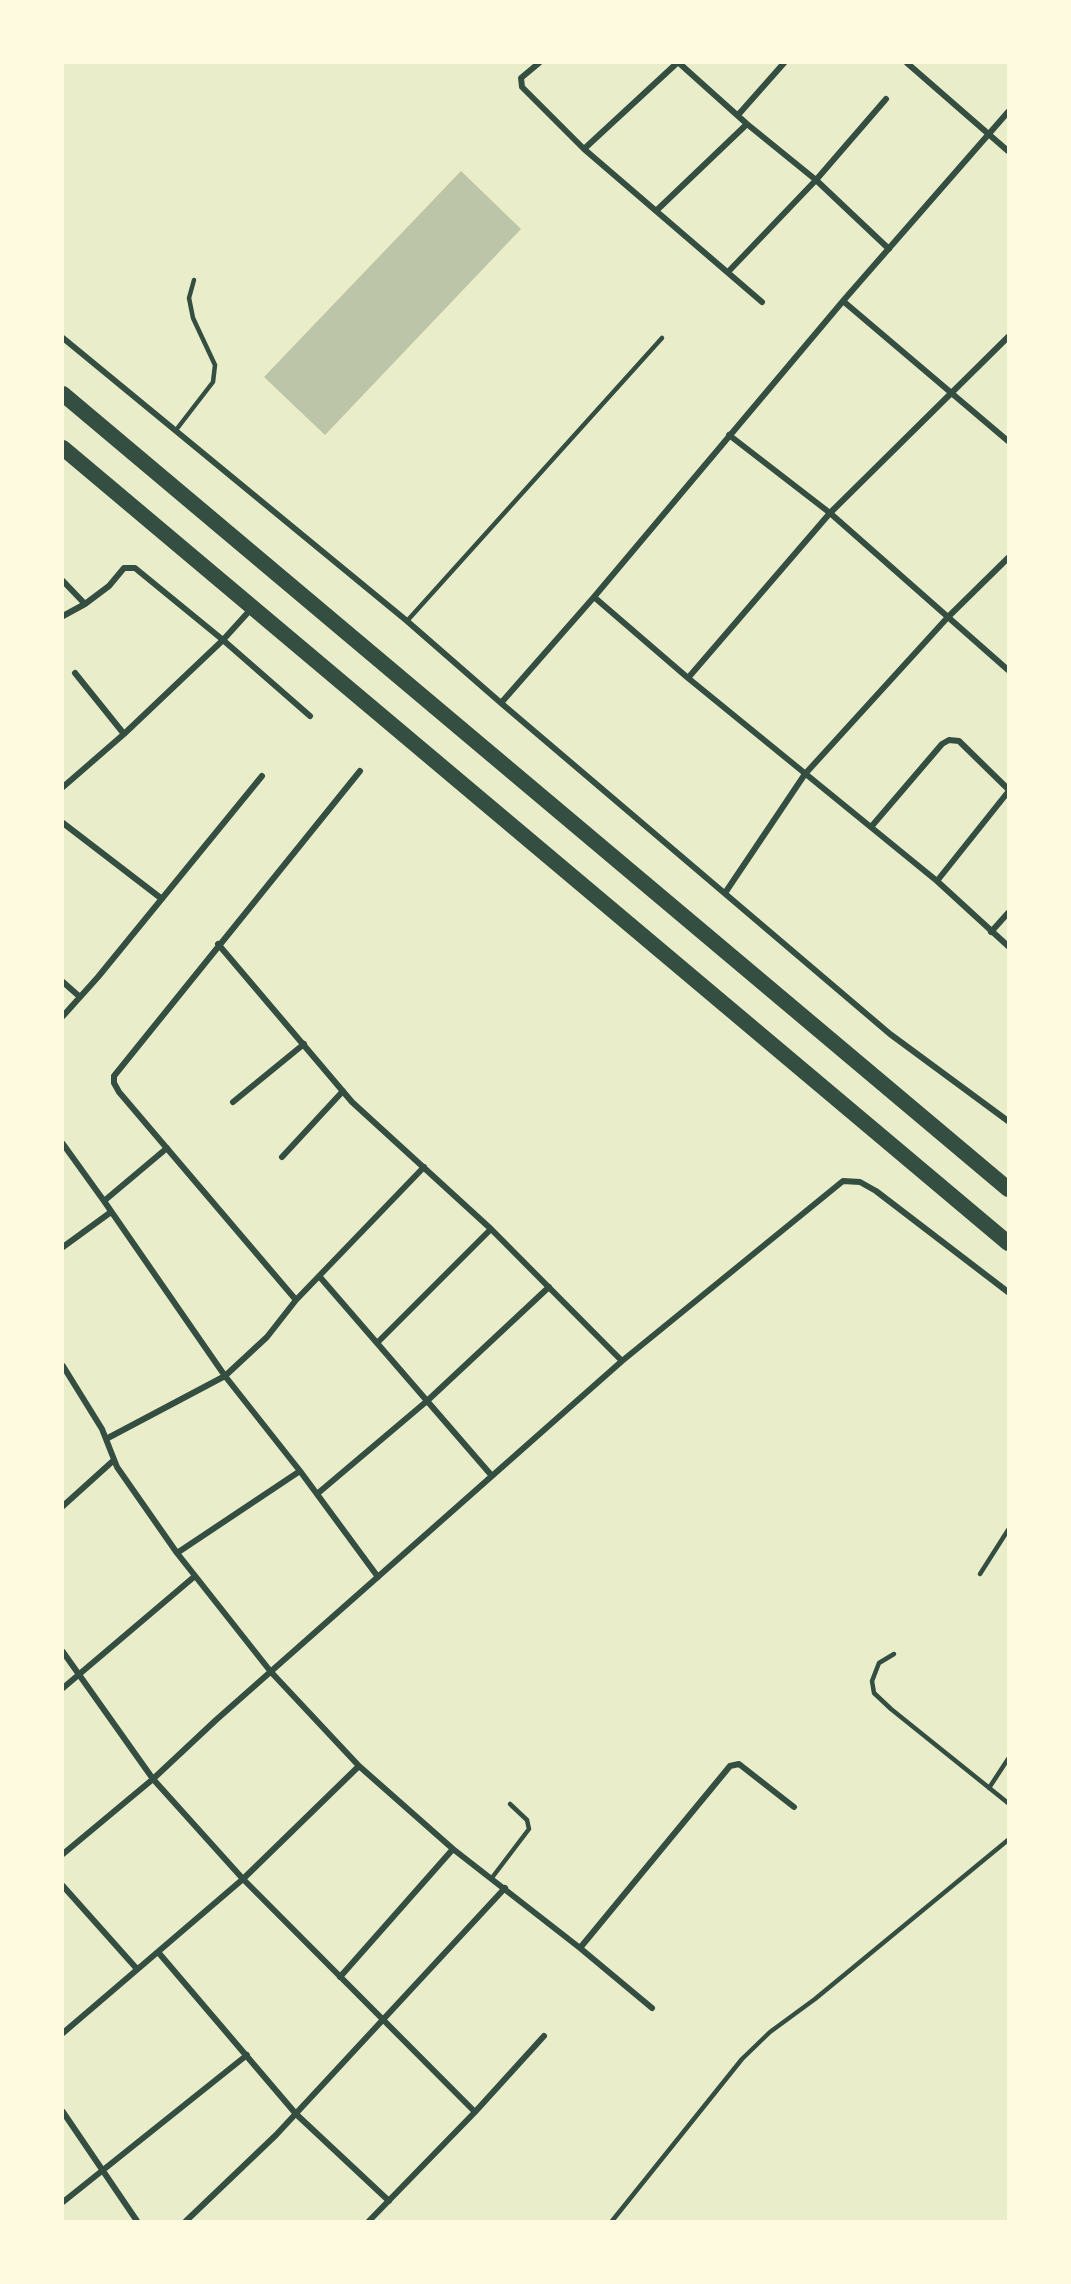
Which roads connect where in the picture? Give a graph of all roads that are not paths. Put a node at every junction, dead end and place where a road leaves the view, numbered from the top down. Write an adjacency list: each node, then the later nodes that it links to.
1 (539, 63): 10 (street)
2 (678, 63): 7 (street); 10 (street)
3 (784, 63): 7 (street)
4 (907, 63): 9 (street)
5 (886, 99): 12 (street)
6 (1008, 112): 9 (street)
7 (738, 115): 8 (street)
8 (747, 124): 12 (street); 13 (street)
9 (989, 133): 11 (street); 14 (street)
10 (584, 149): 13 (street)
11 (1008, 151)
12 (816, 180): 14 (street); 15 (street)
13 (657, 210): 15 (street)
14 (889, 249): 17 (street)
15 (728, 272): 18 (street)
16 (194, 280): 24 (lane)
17 (843, 301): 22 (street); 25 (street)
18 (762, 302)
19 (1008, 337): 22 (street)
20 (63, 338): 24 (street)
21 (662, 338): 36 (lane)
22 (952, 393): 26 (street); 28 (street)
23 (63, 394): 69 (highway)
24 (176, 430): 36 (street)
25 (729, 435): 28 (street); 31 (street)
26 (1008, 441)
27 (63, 448): 33 (highway)
28 (830, 513): 35 (street); 40 (street)
29 (1008, 558): 35 (street)
30 (63, 581): 32 (street)
31 (594, 597): 40 (street); 41 (street)
32 (85, 604): 34 (street); 37 (street)
33 (252, 608): 37 (street); 73 (highway)
34 (63, 616)
35 (948, 617): 38 (street); 45 (street)
36 (407, 621): 41 (street)
37 (223, 640): 42 (street); 43 (street)
38 (1008, 670)
39 (75, 673): 43 (street)
40 (688, 678): 45 (street)
41 (501, 703): 52 (street)
42 (310, 716)
43 (124, 734): 47 (street)
44 (360, 771): 56 (street)
45 (805, 774): 50 (street); 52 (street)
46 (262, 776): 53 (street)
47 (63, 787)
48 (1008, 790): 50 (street); 51 (street)
49 (63, 823): 53 (street)
50 (871, 827): 51 (street)
51 (937, 881): 55 (street)
52 (725, 893): 64 (street)
53 (162, 899): 59 (street)
54 (1008, 913): 55 (street)
55 (991, 932): 57 (street)
56 (218, 944): 61 (street); 66 (street)
57 (1008, 946)
58 (63, 982): 59 (street)
59 (80, 997): 60 (street)
60 (63, 1016)
61 (304, 1044): 62 (street); 63 (street)
62 (343, 1091): 67 (street); 68 (street)
63 (233, 1102)
64 (1008, 1120)
65 (63, 1144): 70 (street)
66 (167, 1148): 70 (street); 78 (street)
67 (282, 1158)
68 (424, 1167): 72 (street); 75 (street)
69 (1008, 1189)
70 (104, 1200): 71 (street)
71 (111, 1212): 74 (street); 82 (street)
72 (491, 1229): 76 (street); 79 (street)
73 (1008, 1243)
74 (63, 1247)
75 (319, 1276): 78 (street); 79 (street)
76 (549, 1287): 80 (street); 83 (street)
77 (1008, 1292): 80 (street)
78 (296, 1300): 82 (street)
79 (377, 1343): 83 (street)
80 (622, 1361): 87 (street)
81 (63, 1366): 84 (street)
82 (225, 1376): 84 (street); 86 (street)
83 (427, 1401): 87 (street); 88 (street)
84 (106, 1439): 85 (street)
85 (114, 1460): 89 (street); 91 (street)
86 (300, 1471): 88 (street); 91 (street)
87 (492, 1476): 94 (street)
88 (317, 1494): 94 (street)
89 (63, 1506)
90 (1008, 1530): 92 (lane)
91 (177, 1553): 93 (street)
92 (980, 1574)
93 (195, 1576): 97 (street); 98 (street)
94 (378, 1577): 97 (street)
95 (63, 1652): 98 (street)
96 (894, 1654): 103 (lane)
97 (271, 1672): 101 (street); 102 (street)
98 (79, 1675): 99 (street); 102 (street)
99 (63, 1688)
100 (1008, 1759): 103 (lane)
101 (359, 1766): 108 (street); 110 (street)
102 (153, 1779): 109 (street); 110 (street)
103 (989, 1788): 104 (lane)
104 (1008, 1803)
105 (510, 1804): 111 (lane)
106 (794, 1807): 114 (street)
107 (1008, 1840): 132 (lane)
108 (453, 1849): 111 (street); 117 (street)
109 (63, 1854)
110 (243, 1879): 115 (street); 117 (street)
111 (491, 1879): 113 (street)
112 (63, 1886): 116 (street)
113 (505, 1888): 114 (street); 119 (street)
114 (580, 1948): 118 (street)
115 (158, 1952): 116 (street); 122 (street)
116 (137, 1969): 120 (street)
117 (340, 1977): 119 (street)
118 (652, 2008)
119 (382, 2020): 124 (street); 125 (street)
120 (63, 2033)
121 (544, 2036): 124 (street)
122 (247, 2055): 125 (street); 126 (street)
123 (63, 2112): 126 (street)
124 (475, 2112): 127 (street)
125 (296, 2114): 127 (street); 130 (street)
126 (104, 2172): 128 (street); 129 (street)
127 (389, 2201): 131 (street)
128 (63, 2202)
129 (137, 2221)
130 (186, 2221)
131 (369, 2221)
132 (612, 2221)

